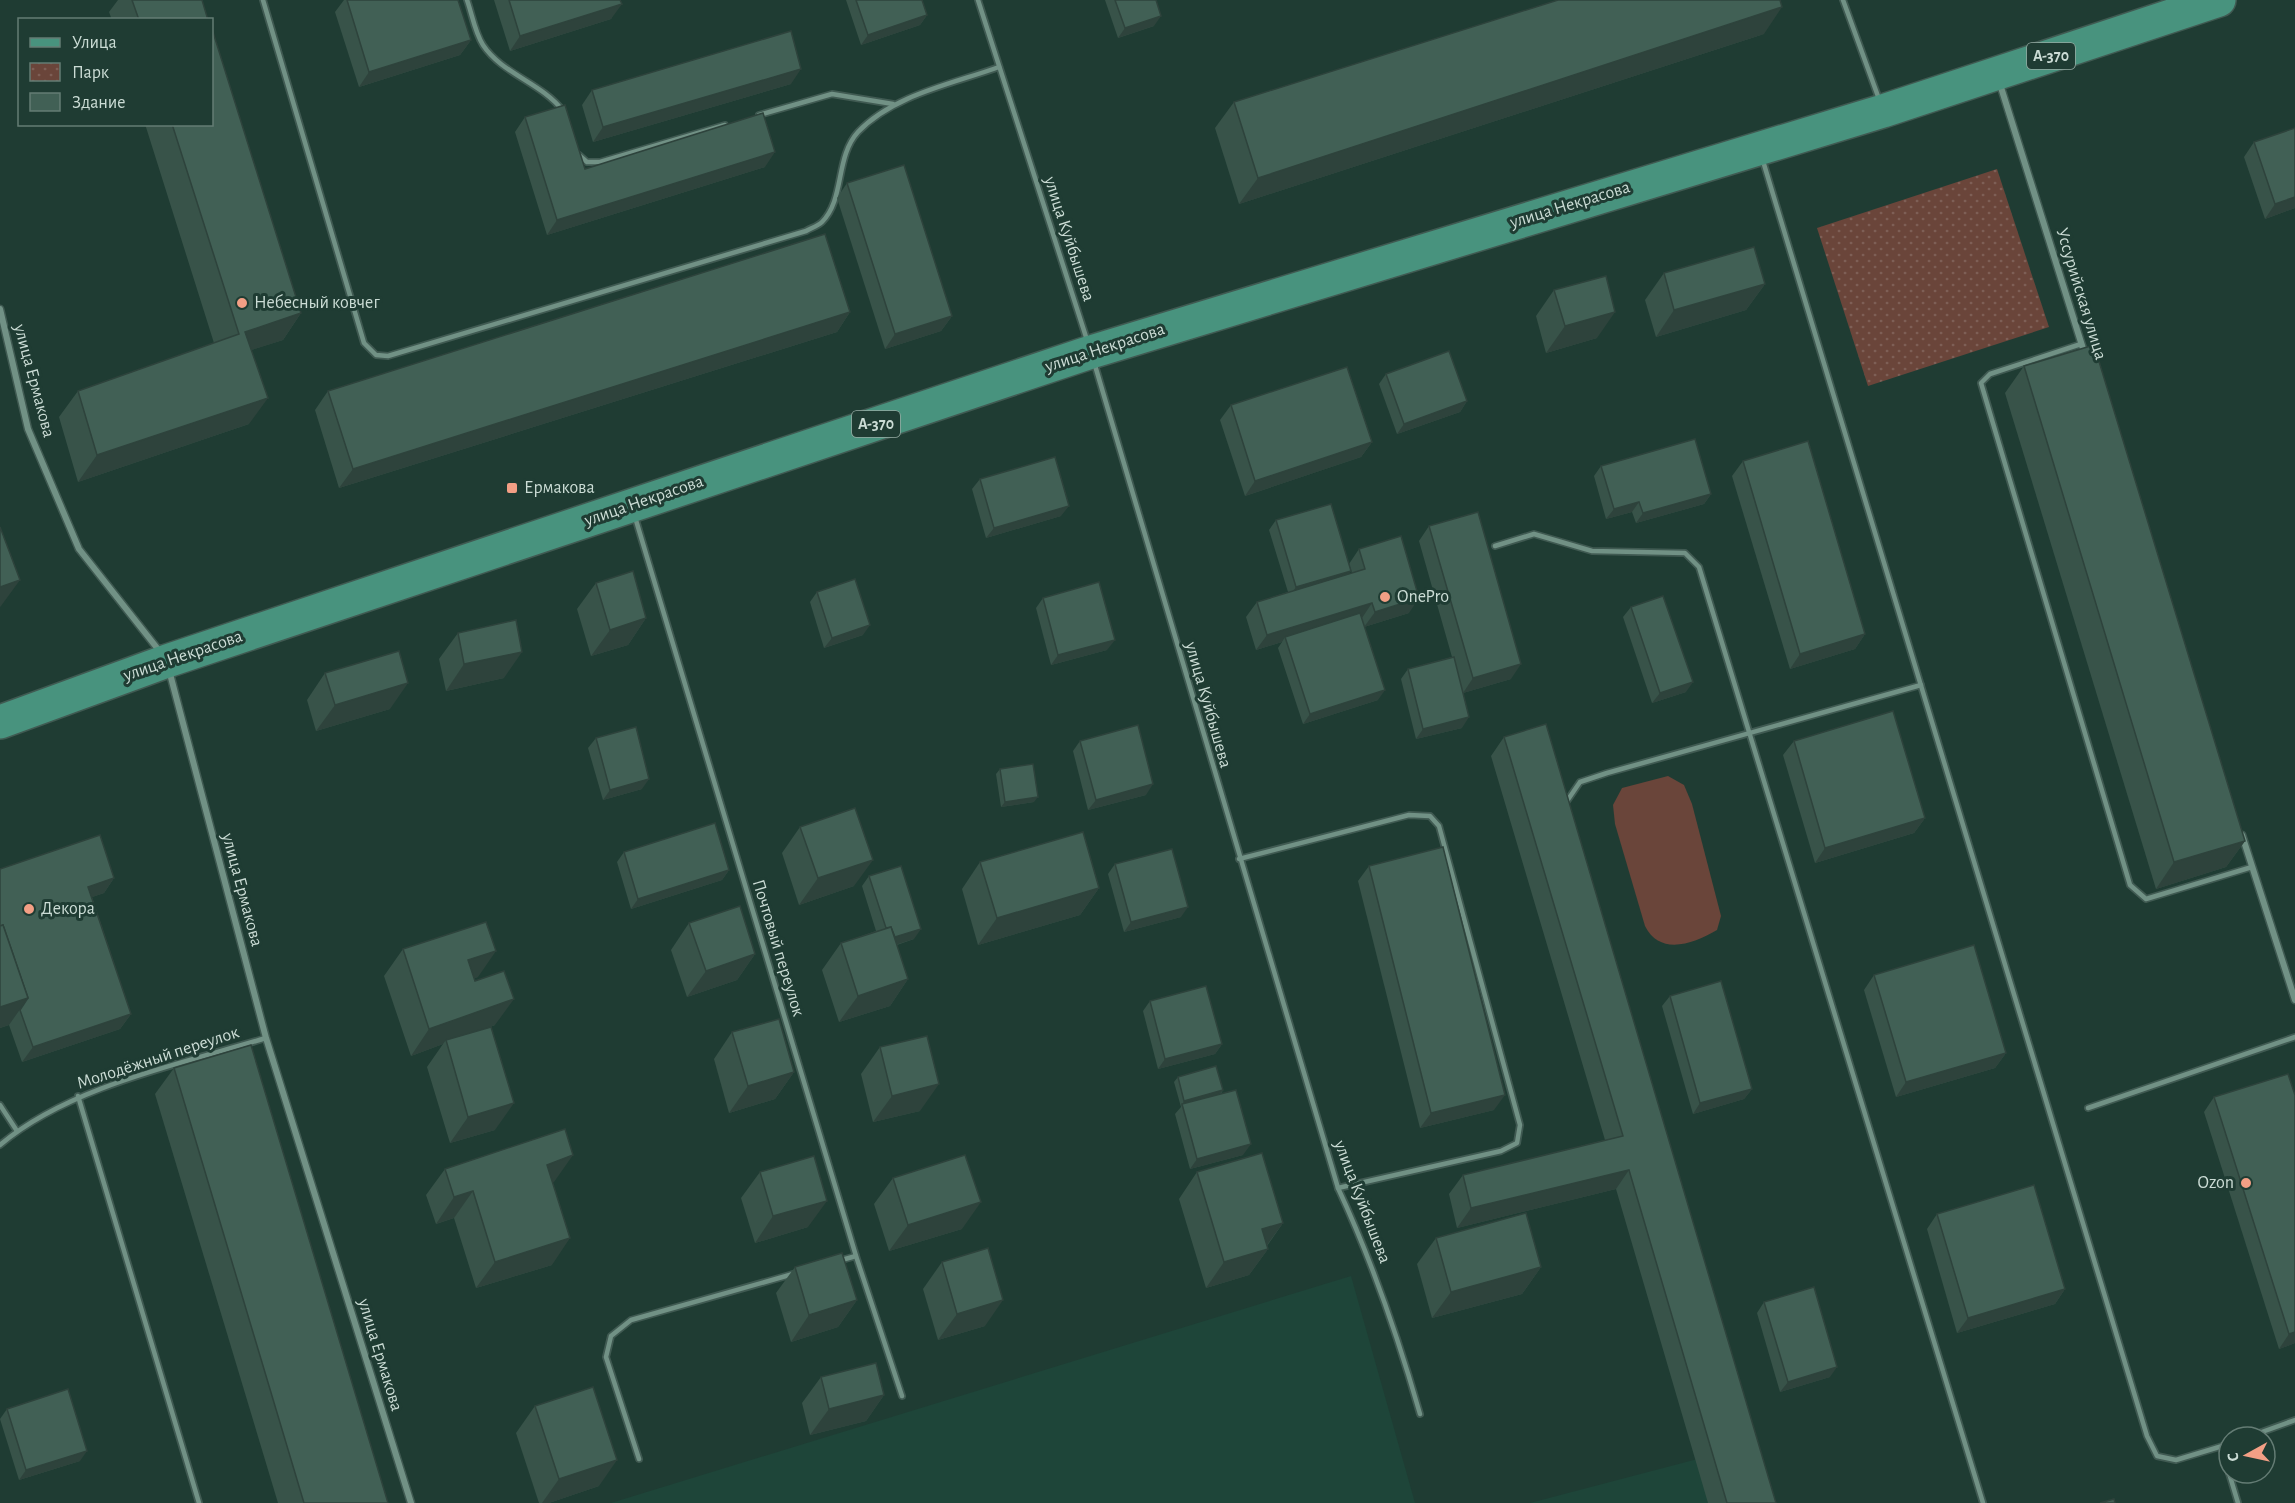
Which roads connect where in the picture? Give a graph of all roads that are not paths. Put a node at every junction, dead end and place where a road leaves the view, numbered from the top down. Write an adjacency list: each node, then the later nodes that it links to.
1 (263, 0): 8 (lane)
2 (467, 0): 10 (lane)
3 (978, 0): 6 (lane, улица Куйбышева)
4 (1843, 0): 9 (lane)
5 (2219, 0): 7 (main road, улица Некрасова / А-370)
6 (999, 68): 8 (lane); 17 (lane, улица Куйбышева)
7 (1997, 75): 9 (main road, улица Некрасова / А-370); 16 (street, Уссурийская улица)
8 (893, 104): 11 (lane)
9 (1883, 111): 13 (main road, улица Некрасова / А-370)
10 (564, 113)
11 (755, 116)
12 (733, 123): 14 (lane)
13 (1759, 147): 17 (main road, улица Некрасова / А-370); 22 (lane)
14 (577, 154)
15 (0, 309): 21 (street, улица Ермакова)
16 (2081, 344): 18 (street, Уссурийская улица); 28 (lane)
17 (1091, 352): 19 (main road, улица Некрасова / А-370); 27 (lane, улица Куйбышева)
18 (2088, 367)
19 (631, 506): 21 (main road, улица Некрасова / А-370); 38 (lane, Почтовый переулок)
20 (1495, 546): 24 (lane)
21 (167, 661): 23 (main road, улица Некрасова / А-370); 31 (street, улица Ермакова)
22 (1922, 685): 24 (lane); 45 (lane)
23 (0, 722)
24 (1750, 733): 25 (lane); 50 (lane)
25 (1567, 807)
26 (2237, 822): 28 (street)
27 (1239, 859): 37 (lane, улица Куйбышева); 37 (lane)
28 (2252, 867): 29 (street)
29 (2295, 1000)
30 (2295, 1037): 34 (lane)
31 (266, 1038): 32 (lane, Молодёжный переулок); 49 (street, улица Ермакова)
32 (78, 1096): 35 (lane, Молодёжный переулок); 48 (lane)
33 (0, 1105): 35 (lane)
34 (2088, 1108)
35 (17, 1131): 36 (lane, Молодёжный переулок)
36 (0, 1145)
37 (1338, 1188): 42 (lane, улица Куйбышева)
38 (856, 1256): 39 (lane); 41 (lane, Почтовый переулок)
39 (834, 1262)
40 (800, 1272): 46 (lane)
41 (902, 1396)
42 (1420, 1414)
43 (2295, 1420): 44 (lane)
44 (2277, 1427)
45 (2217, 1448)
46 (639, 1458)
47 (2233, 1485): 51 (lane)
48 (199, 1503)
49 (411, 1503)
50 (1983, 1503)
51 (2238, 1503)

